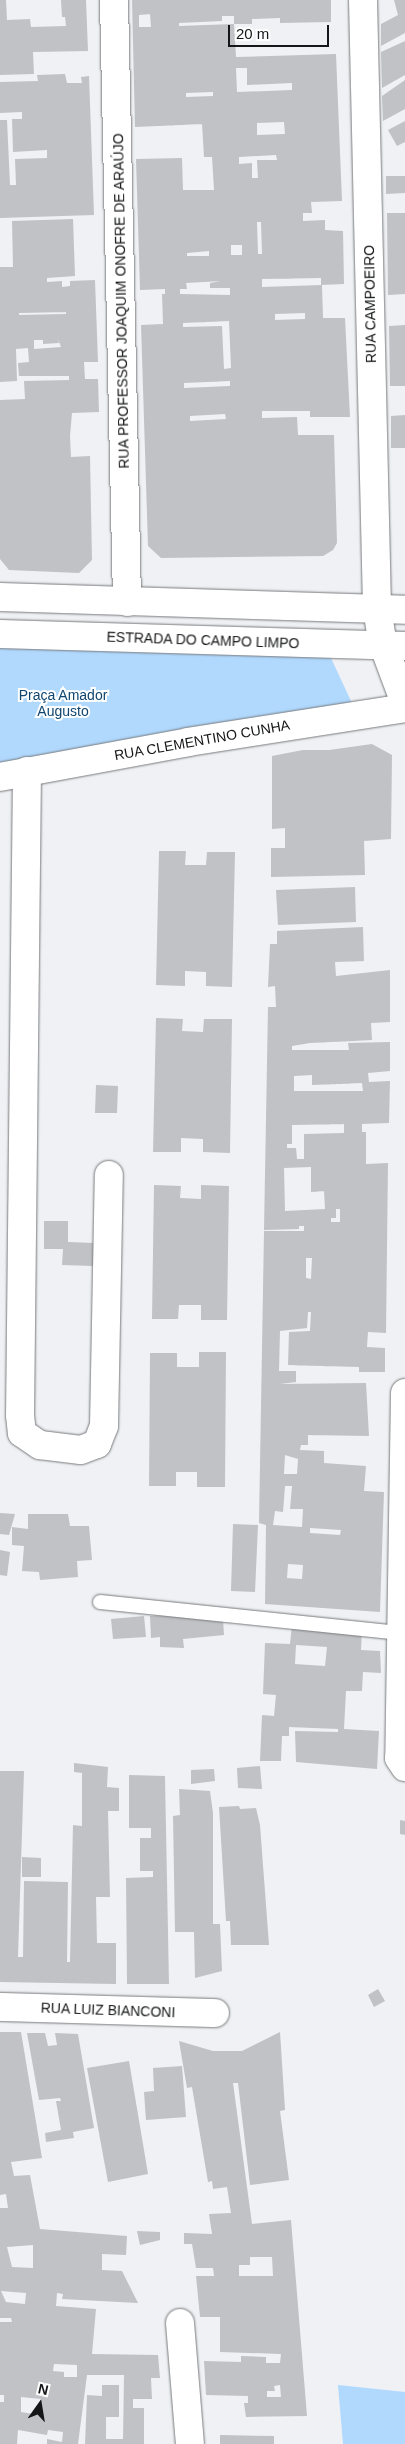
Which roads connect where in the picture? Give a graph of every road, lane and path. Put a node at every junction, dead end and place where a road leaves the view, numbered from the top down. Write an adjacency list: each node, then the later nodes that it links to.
1 (114, 0): 4 (street, RUA PROFESSOR JOAQUIM ONOFRE DE ARAÚJO)
2 (363, 0): 5 (street, RUA CAMPOEIRO)
3 (0, 597): 4 (street)
4 (126, 602): 5 (street)
5 (376, 608): 6 (street); 8 (street, RUA CAMPOEIRO)
6 (405, 610)
7 (0, 634): 8 (street, ESTRADA DO CAMPO LIMPO)
8 (394, 645): 9 (street, RUA CAMPOEIRO)
9 (405, 704)
10 (405, 708): 11 (street, RUA CLEMENTINO CUNHA)
11 (26, 771): 12 (street, RUA CLEMENTINO CUNHA); 13 (street)
12 (0, 777)
13 (108, 1175)
14 (405, 1393): 16 (street)
15 (100, 1602): 16 (lane)
16 (400, 1632): 17 (street)
17 (404, 1767)
18 (0, 2007): 19 (street, RUA LUIZ BIANCONI)
19 (215, 2013)
20 (180, 2324): 21 (street)
21 (190, 2444)

